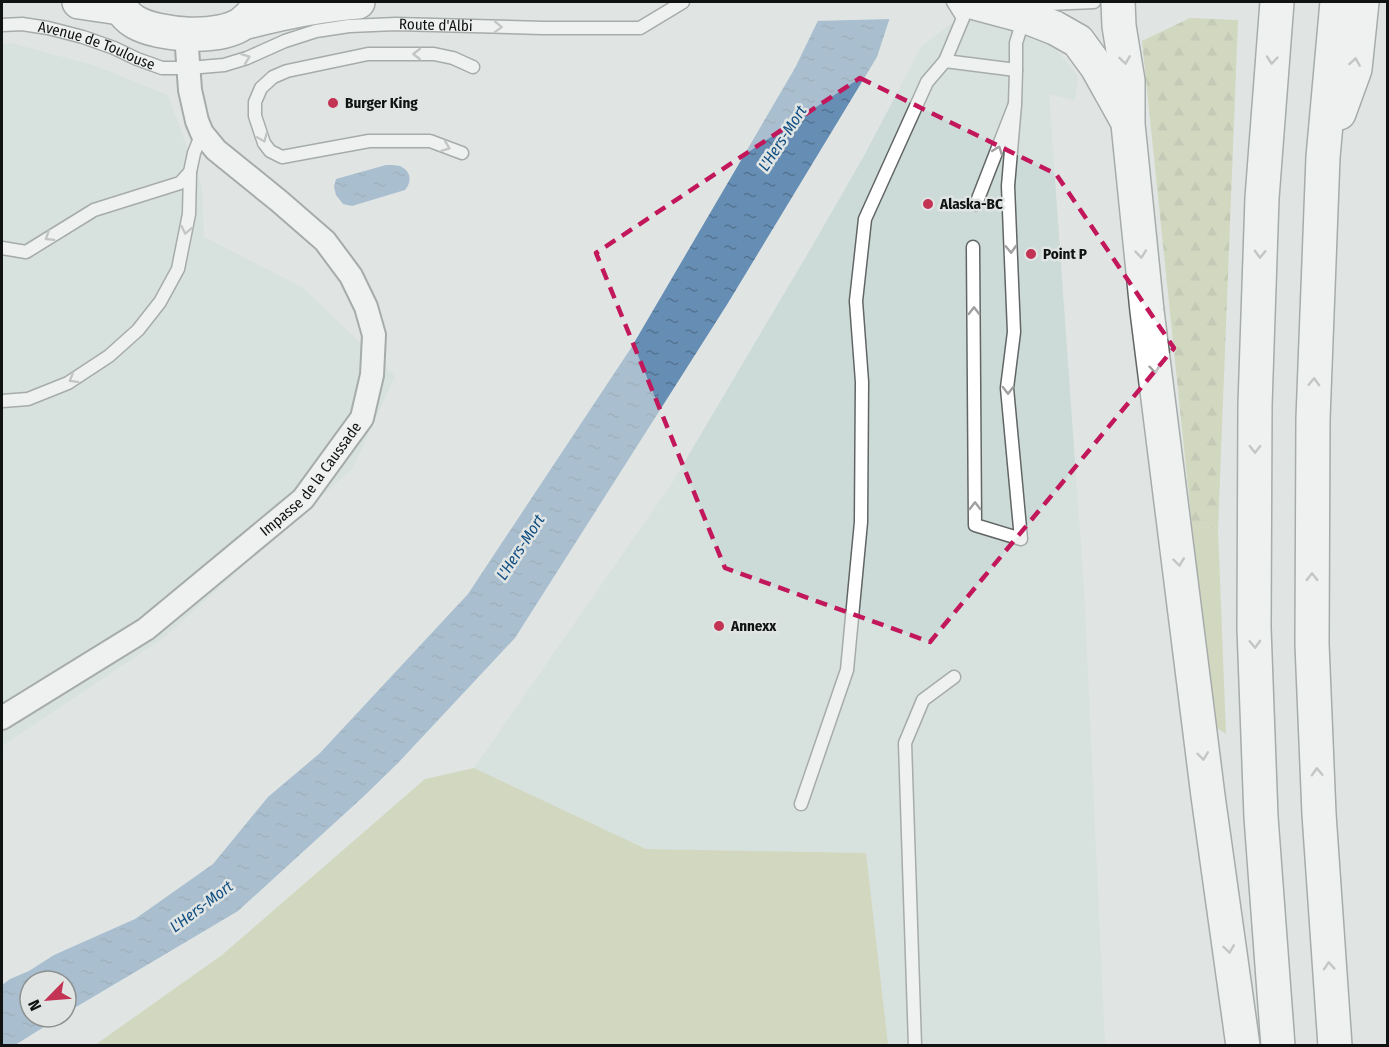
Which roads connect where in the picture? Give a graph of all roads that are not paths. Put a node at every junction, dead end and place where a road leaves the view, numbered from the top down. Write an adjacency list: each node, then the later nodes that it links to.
1 (79, 2): 11 (main road)
2 (358, 2): 13 (main road)
3 (683, 2): 18 (lane, Route d'Albi, one-way to 3)
4 (953, 2): 16 (lane)
5 (972, 2): 12 (main road)
6 (1094, 2): 12 (lane)
7 (1118, 2): 21 (main road, one-way to 21)
8 (1277, 2): 36 (main road, one-way to 36)
9 (1336, 2): 24 (main road)
10 (1362, 2): 24 (main road, one-way to 10)
11 (119, 5): 15 (main road)
12 (1019, 6): 19 (lane); 21 (main road)
13 (251, 12): 15 (main road)
14 (2, 25): 18 (lane, Avenue de Toulouse)
15 (186, 34): 18 (street, Impasse de la Caussade)
16 (945, 61): 19 (lane); 32 (lane)
17 (473, 67): 23 (lane, one-way to 23)
18 (189, 68): 22 (street, Impasse de la Caussade)
19 (1016, 70): 20 (lane)
20 (1016, 104): 26 (lane, one-way to 20); 27 (lane, one-way to 27)
21 (1128, 124): 35 (main road, one-way to 35)
22 (202, 133): 25 (lane); 31 (street, Impasse de la Caussade)
23 (462, 153)
24 (1323, 157): 33 (main road, one-way to 24)
25 (190, 172): 28 (lane, one-way to 28); 29 (lane, one-way to 29)
26 (976, 204)
27 (973, 247)
28 (2, 248)
29 (2, 401)
30 (954, 677): 34 (lane)
31 (2, 718)
32 (801, 804)
33 (1338, 1032)
34 (915, 1046)
35 (1243, 1046)
36 (1278, 1046)

